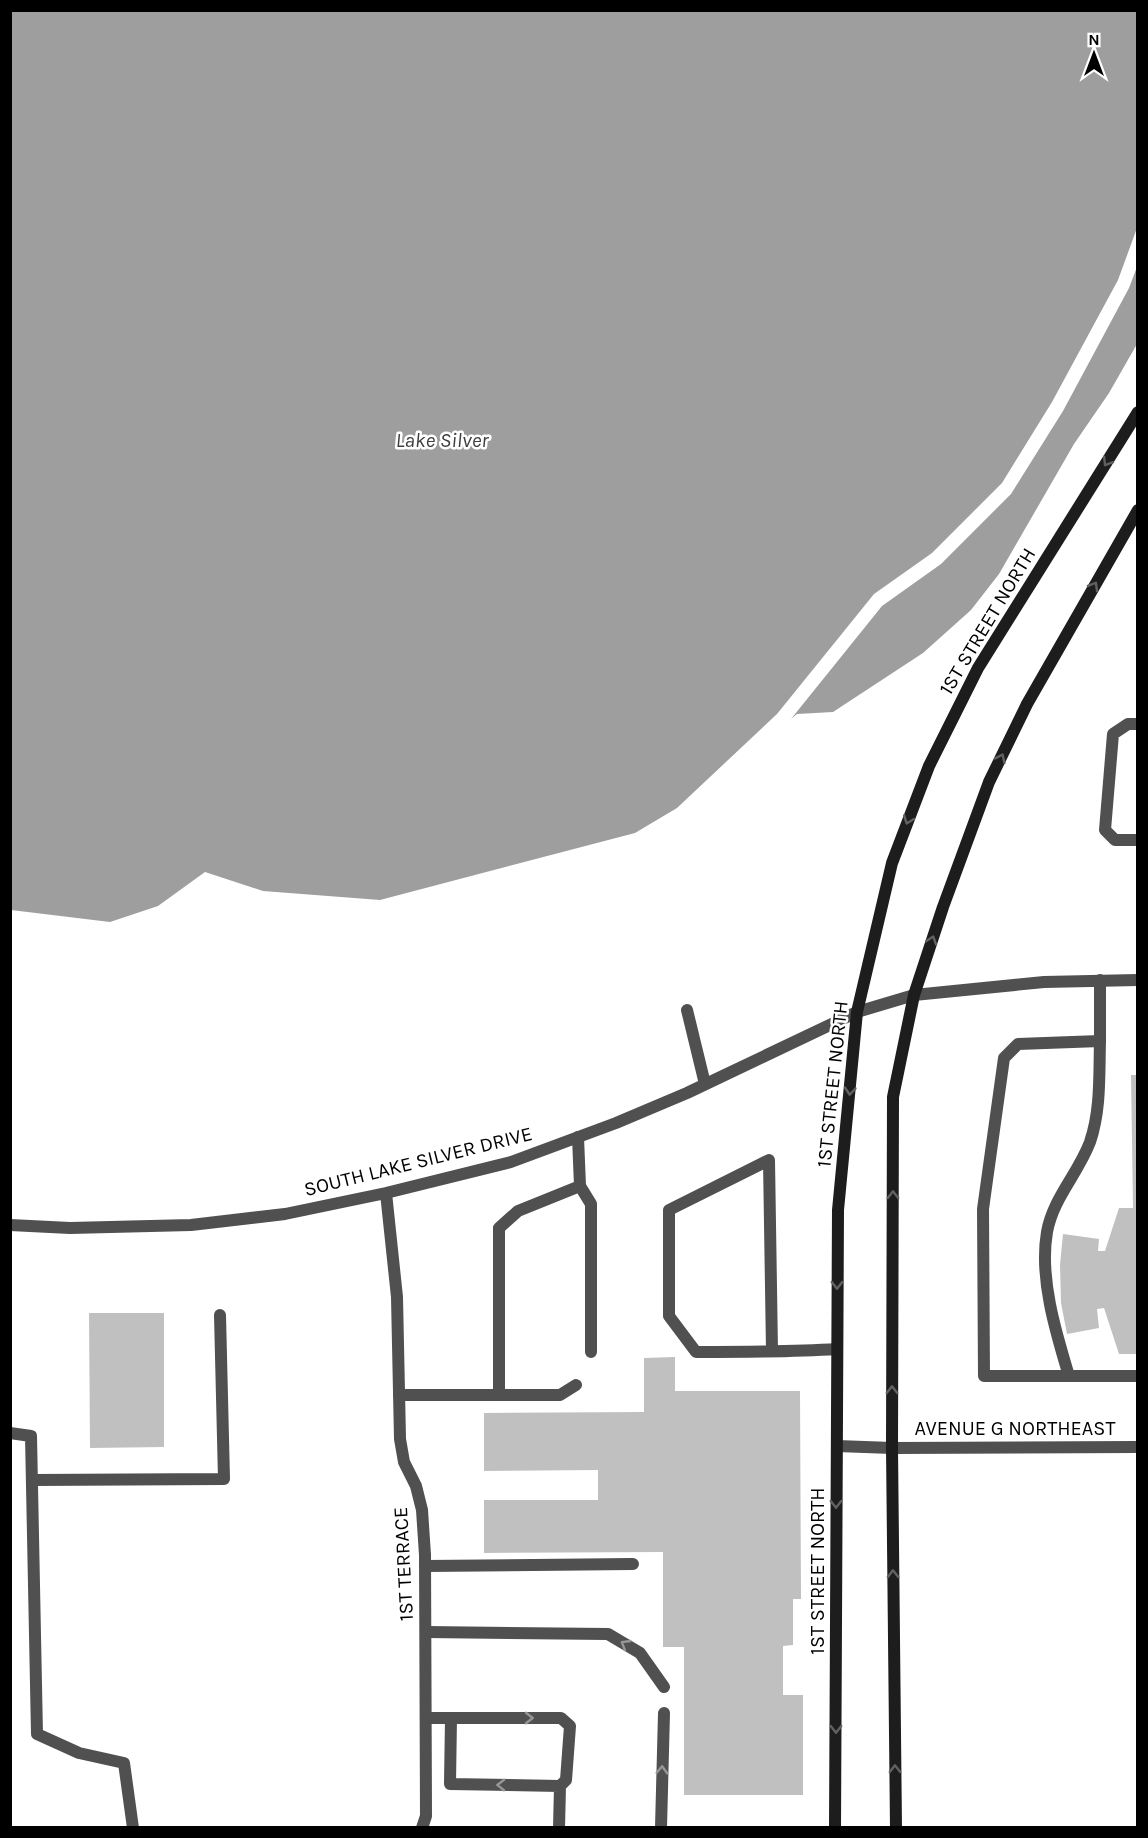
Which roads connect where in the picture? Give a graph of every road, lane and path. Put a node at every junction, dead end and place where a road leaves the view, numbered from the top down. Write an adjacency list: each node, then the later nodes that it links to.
1 (1137, 412): 9 (main road, 1ST STREET NORTH, one-way to 9)
2 (1137, 510): 7 (main road, one-way to 2)
3 (1137, 724): 4 (street)
4 (1137, 840)
5 (1100, 980): 6 (street, SOUTH LAKE SILVER DRIVE); 7 (street, SOUTH LAKE SILVER DRIVE); 10 (street)
6 (1137, 980)
7 (914, 995): 9 (street, SOUTH LAKE SILVER DRIVE); 28 (main road, one-way to 7)
8 (687, 1010): 11 (street)
9 (857, 1012): 11 (street, SOUTH LAKE SILVER DRIVE); 17 (main road, 1ST STREET NORTH, one-way to 17)
10 (1100, 1041): 20 (street); 20 (street)
11 (705, 1084): 12 (street, SOUTH LAKE SILVER DRIVE)
12 (578, 1137): 13 (street); 14 (street, SOUTH LAKE SILVER DRIVE)
13 (580, 1186): 19 (street); 24 (street)
14 (386, 1193): 15 (street, SOUTH LAKE SILVER DRIVE); 23 (street, 1ST TERRACE)
15 (10, 1225)
16 (219, 1315): 29 (street)
17 (837, 1349): 18 (street); 26 (main road, 1ST STREET NORTH)
18 (772, 1351): 18 (street)
19 (591, 1352)
20 (1070, 1377): 21 (street)
21 (1137, 1377)
22 (576, 1384): 24 (street)
23 (399, 1395): 24 (street); 31 (street, 1ST TERRACE)
24 (499, 1395)
25 (10, 1433): 29 (street)
26 (837, 1446): 28 (street, AVENUE G NORTHEAST); 42 (main road, 1ST STREET NORTH, one-way to 42)
27 (1137, 1447): 28 (street, AVENUE G NORTHEAST)
28 (892, 1448): 43 (main road, one-way to 28)
29 (32, 1480): 38 (street)
30 (633, 1564): 31 (street)
31 (425, 1566): 32 (street, 1ST TERRACE)
32 (426, 1632): 33 (street, one-way to 32); 35 (street, 1ST TERRACE)
33 (664, 1687)
34 (664, 1713): 41 (street, one-way to 34)
35 (426, 1718): 36 (street); 39 (street, 1ST TERRACE)
36 (452, 1718): 37 (street, one-way to 36); 37 (street, one-way to 37)
37 (560, 1786): 40 (street)
38 (133, 1827)
39 (422, 1827)
40 (559, 1827)
41 (661, 1827)
42 (835, 1827)
43 (896, 1827)

